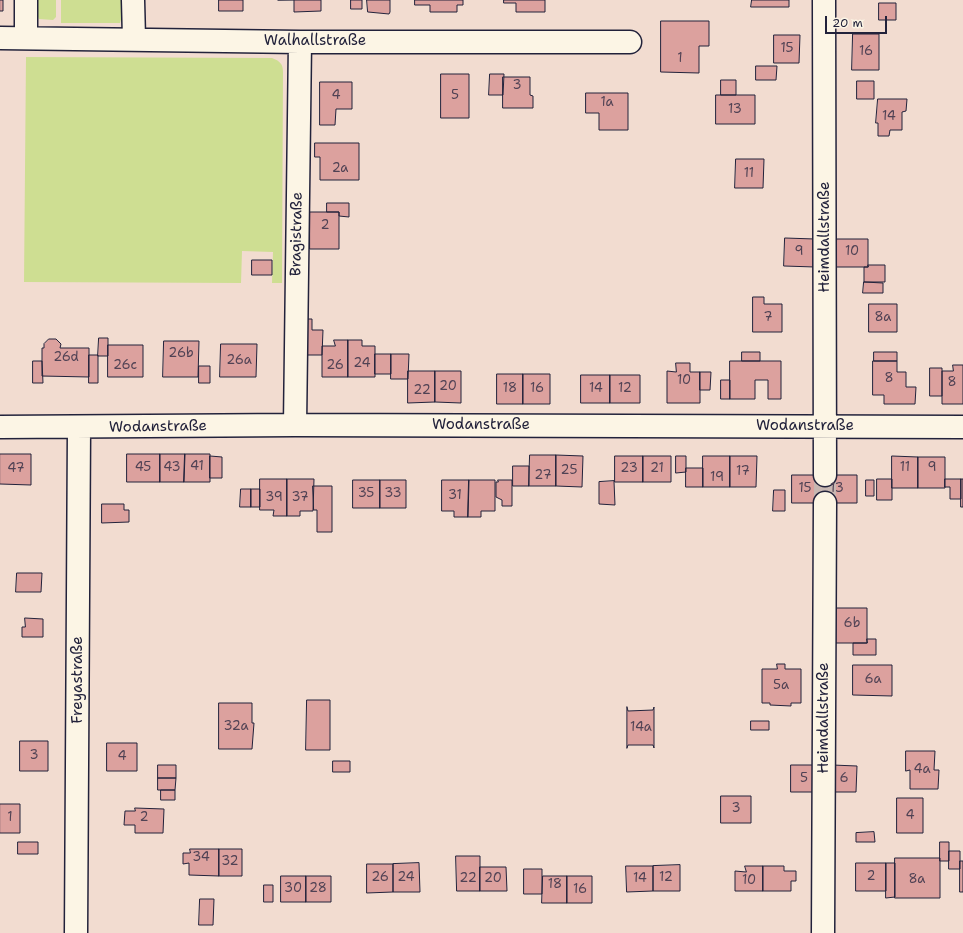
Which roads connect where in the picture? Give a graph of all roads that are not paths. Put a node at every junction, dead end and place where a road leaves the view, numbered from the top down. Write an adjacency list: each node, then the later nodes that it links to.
1 (26, 0): 5 (street)
2 (133, 0): 6 (street)
3 (824, 0): 10 (street, Heimdallstraße)
4 (0, 38): 5 (street, Walhallstraße)
5 (26, 38): 6 (street, Walhallstraße)
6 (134, 38): 7 (street, Walhallstraße)
7 (300, 42): 8 (street, Walhallstraße); 9 (street, Bragistraße)
8 (630, 42)
9 (295, 425): 10 (street, Wodanstraße); 13 (street, Wodanstraße)
10 (825, 426): 12 (street, Wodanstraße); 14 (street, Heimdallstraße)
11 (0, 427): 13 (street, Wodanstraße)
12 (963, 427)
13 (79, 428): 16 (street, Freyastraße)
14 (825, 475)
15 (825, 503): 17 (street, Heimdallstraße)
16 (76, 933)
17 (823, 933)

